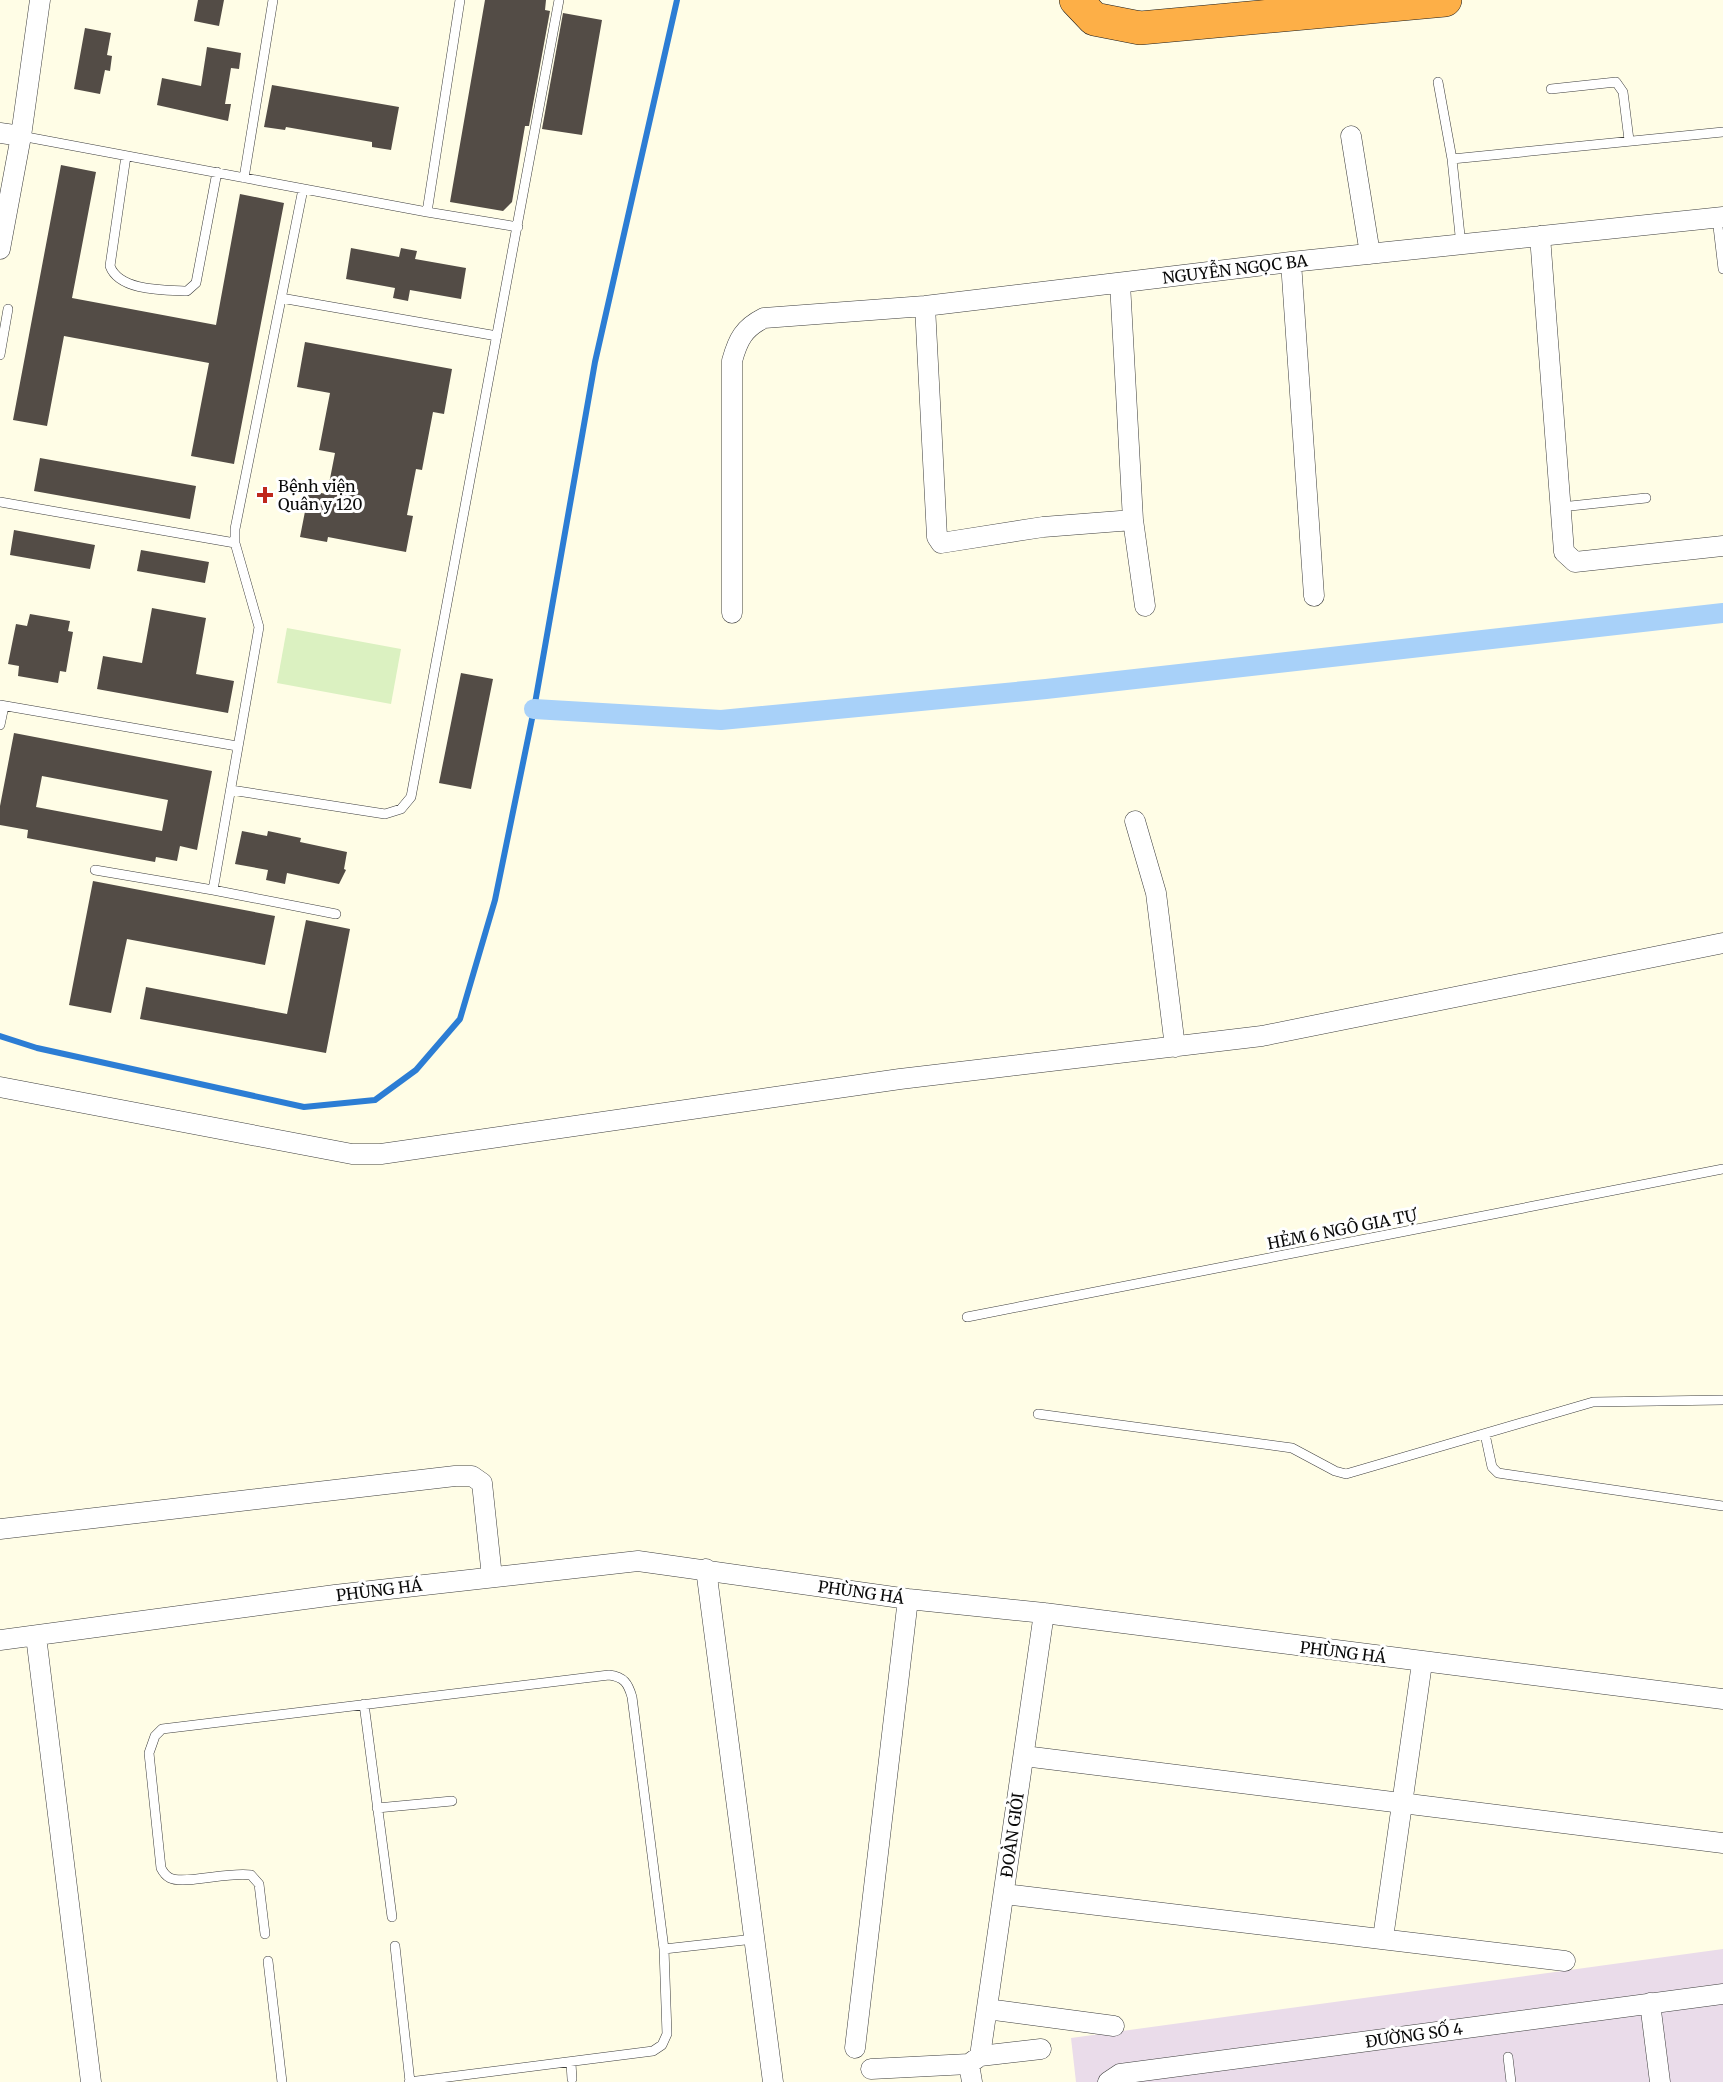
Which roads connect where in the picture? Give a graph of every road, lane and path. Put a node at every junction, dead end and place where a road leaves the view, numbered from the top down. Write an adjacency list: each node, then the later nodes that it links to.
1 (40, 0): 11 (street)
2 (273, 0): 17 (lane)
3 (460, 0): 19 (lane)
4 (559, 0): 21 (lane)
5 (1076, 0): 6 (highway)
6 (1445, 0)
7 (1438, 82): 15 (lane)
8 (1551, 89): 13 (lane)
9 (1723, 132): 13 (lane)
10 (0, 133): 11 (street)
11 (21, 136): 14 (lane); 25 (street)
12 (1351, 136): 26 (street)
13 (1629, 140): 15 (lane)
14 (126, 156): 16 (lane); 16 (lane)
15 (1452, 159): 24 (lane)
16 (217, 172): 17 (lane)
17 (244, 178): 18 (lane)
18 (303, 189): 19 (lane); 30 (lane)
19 (428, 212): 21 (lane)
20 (1720, 218): 22 (street, NGUYỄN NGỌC BA); 23 (lane)
21 (518, 227): 33 (lane)
22 (1540, 236): 24 (street, NGUYỄN NGỌC BA); 37 (street)
23 (1722, 243): 28 (lane)
24 (1461, 245): 26 (street, NGUYỄN NGỌC BA)
25 (0, 249)
26 (1370, 254): 27 (street, NGUYỄN NGỌC BA)
27 (1291, 262): 29 (street, NGUYỄN NGỌC BA); 41 (street)
28 (1723, 269)
29 (1119, 283): 31 (street, NGUYỄN NGỌC BA); 38 (street)
30 (281, 298): 33 (lane); 39 (lane)
31 (925, 306): 38 (street); 43 (street, NGUYỄN NGỌC BA)
32 (8, 309): 34 (lane)
33 (497, 336): 47 (lane)
34 (0, 355)
35 (1646, 498): 37 (lane)
36 (0, 502): 39 (lane)
37 (1561, 507): 40 (street)
38 (1134, 520): 42 (street)
39 (235, 543): 46 (lane)
40 (1723, 546)
41 (1314, 596)
42 (1144, 606)
43 (732, 613)
44 (2, 705): 45 (lane); 46 (lane)
45 (0, 725)
46 (237, 746): 47 (lane)
47 (231, 790): 50 (lane)
48 (1135, 820): 54 (street)
49 (95, 870): 50 (lane)
50 (213, 890): 51 (lane)
51 (336, 914)
52 (1151, 926): 54 (street)
53 (1723, 943): 54 (street)
54 (1173, 1038): 55 (street)
55 (0, 1088)
56 (1723, 1169): 57 (lane, HẺM 6 NGÔ GIA TỰ)
57 (967, 1317)
58 (1723, 1400): 60 (lane)
59 (1038, 1414): 60 (lane)
60 (1485, 1434): 61 (lane)
61 (1723, 1506)
62 (0, 1529): 64 (street)
63 (706, 1569): 64 (street, PHÙNG HÁ); 65 (street, PHÙNG HÁ); 81 (street)
64 (492, 1577): 67 (street, PHÙNG HÁ)
65 (908, 1599): 66 (street, PHÙNG HÁ); 90 (street)
66 (1044, 1613): 69 (street, PHÙNG HÁ); 72 (street, ĐOÀN GIỎI)
67 (36, 1636): 68 (street, PHÙNG HÁ); 97 (street)
68 (0, 1640)
69 (1422, 1662): 70 (street, PHÙNG HÁ); 74 (street)
70 (1723, 1699)
71 (364, 1704): 75 (lane); 79 (lane); 83 (lane)
72 (1024, 1756): 74 (street); 77 (street, ĐOÀN GIỎI)
73 (452, 1801): 75 (lane)
74 (1401, 1801): 76 (street); 80 (street)
75 (377, 1808): 78 (lane)
76 (1723, 1843)
77 (1004, 1894): 80 (street); 88 (street, ĐOÀN GIỎI)
78 (392, 1917)
79 (265, 1934)
80 (1383, 1938): 85 (street)
81 (754, 1939): 83 (lane); 100 (street)
82 (395, 1946): 99 (lane)
83 (664, 1949): 93 (lane)
84 (268, 1961): 98 (lane)
85 (1565, 1961)
86 (1723, 1994): 87 (street, ĐƯỜNG SỐ 4)
87 (1650, 2003): 101 (street, ĐƯỜNG SỐ 4); 103 (street)
88 (987, 2009): 89 (street); 94 (street, ĐOÀN GIỎI)
89 (1114, 2026)
90 (855, 2048)
91 (1041, 2049): 94 (street)
92 (1508, 2057): 102 (lane)
93 (571, 2063): 96 (lane); 99 (lane)
94 (974, 2067): 95 (street)
95 (871, 2069)
96 (572, 2079)
97 (91, 2082)
98 (282, 2082)
99 (410, 2082)
100 (773, 2082)
101 (1108, 2082)
102 (1511, 2082)
103 (1660, 2082)

